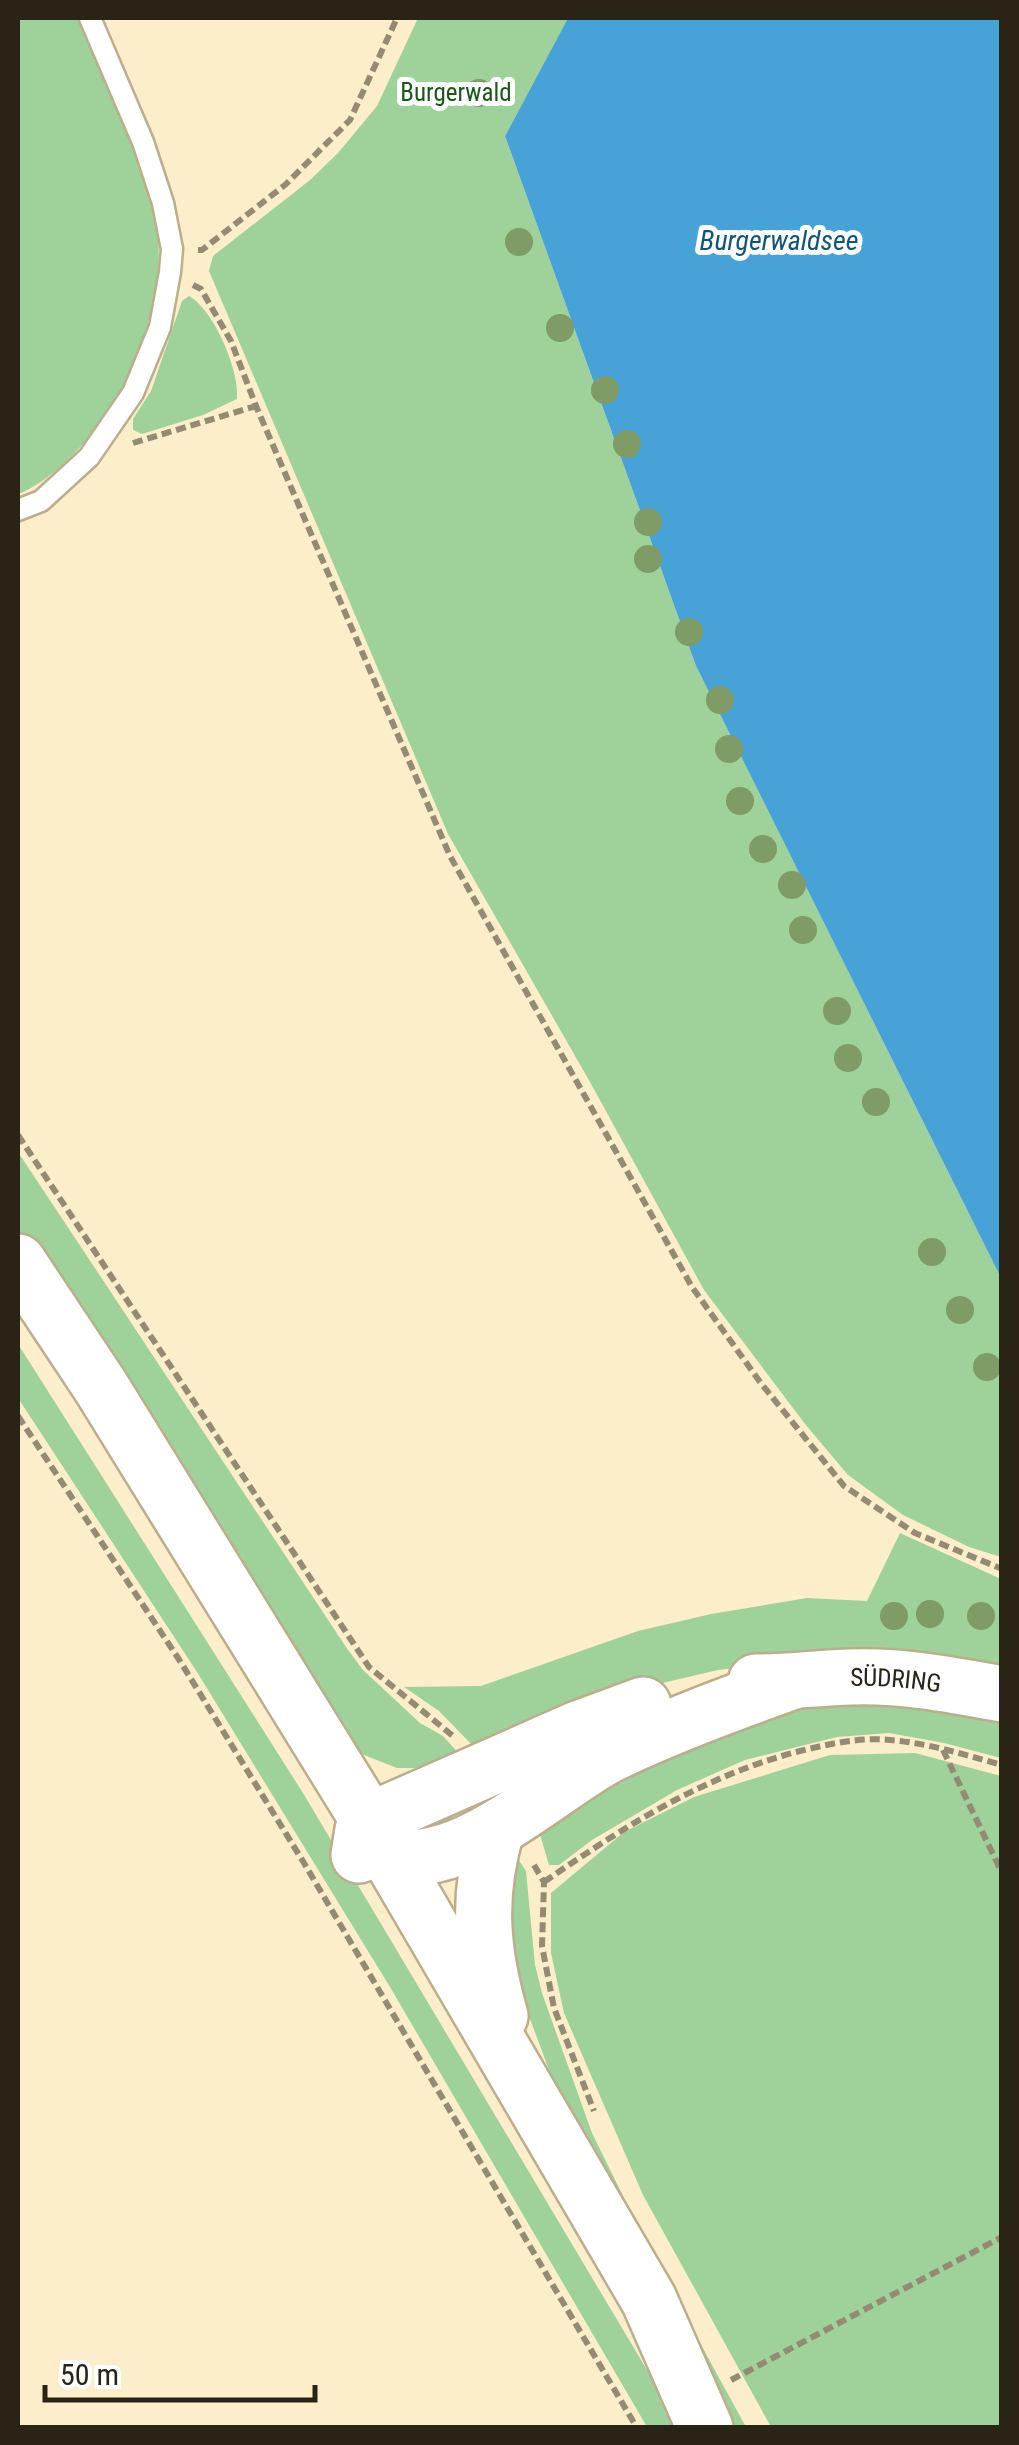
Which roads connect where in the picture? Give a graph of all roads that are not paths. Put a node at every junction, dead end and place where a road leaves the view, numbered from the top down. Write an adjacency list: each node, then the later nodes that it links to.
1 (90, 18): 2 (lane)
2 (18, 510)
3 (18, 1262): 9 (main road)
4 (18, 1293): 9 (main road)
5 (18, 1323): 9 (main road)
6 (791, 1682): 7 (main road, SÜDRING); 8 (main road); 9 (main road)
7 (1002, 1694)
8 (502, 1826): 9 (main road); 10 (main road)
9 (372, 1848): 10 (main road); 11 (main road)
10 (520, 2081): 11 (main road)
11 (714, 2417)

